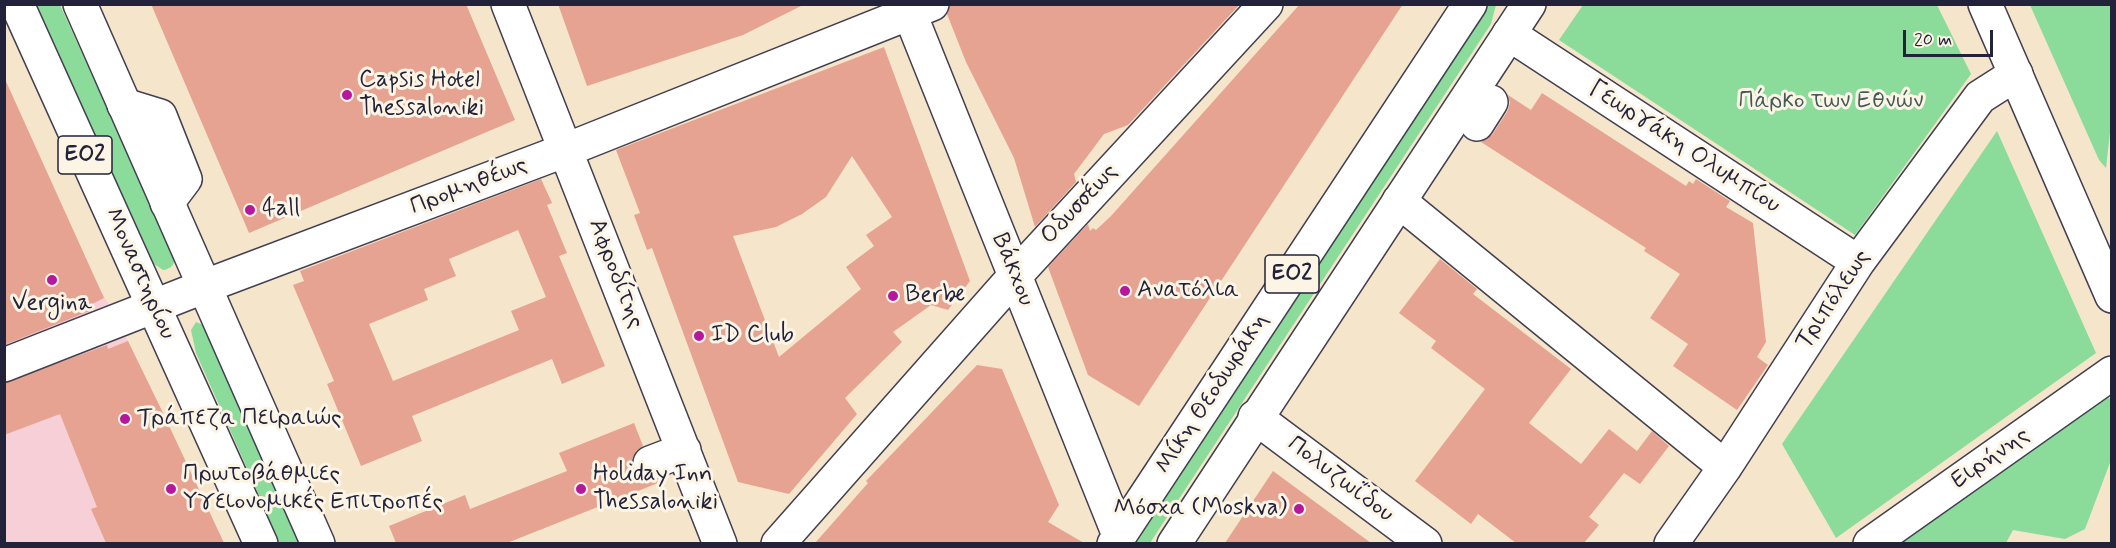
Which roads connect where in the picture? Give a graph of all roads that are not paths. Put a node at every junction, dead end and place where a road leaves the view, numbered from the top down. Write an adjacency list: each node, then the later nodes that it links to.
1 (17, 4): 17 (main road, Μοναστηρίου / ΕΟ2)
2 (80, 4): 15 (main road, ΕΟ2)
3 (508, 4): 11 (main road, Αφροδίτης)
4 (1266, 4): 14 (main road, Οδυσσέως)
5 (1470, 4): 24 (main road, Μίκη Θεοδωράκη / ΕΟ2)
6 (1529, 4): 9 (main road, Μίκη Θεοδωράκη / ΕΟ2)
7 (1985, 4): 10 (main road)
8 (916, 8): 11 (main road, Προμηθέως); 14 (main road, Βάκχου)
9 (1509, 34): 12 (main road, Μίκη Θεοδωράκη / ΕΟ2); 13 (main road, Γεωργάκη Ολυμπίου)
10 (2016, 74): 13 (main road, Τριπόλεως); 16 (main road)
11 (566, 150): 15 (main road, Προμηθέως); 21 (main road, Αφροδίτης)
12 (1399, 201): 20 (main road, Μίκη Θεοδωράκη / ΕΟ2); 23 (main road)
13 (1858, 262): 23 (main road, Τριπόλεως)
14 (1014, 277): 24 (main road, Βάκχου); 28 (main road, Οδυσσέως)
15 (203, 287): 17 (main road, Προμηθέως); 25 (main road, ΕΟ2)
16 (2111, 287)
17 (153, 306): 18 (main road, Προμηθέως); 26 (main road, Μοναστηρίου / ΕΟ2)
18 (5, 362)
19 (2112, 373): 32 (main road, Ειρήνης)
20 (1255, 417): 29 (main road, Μίκη Θεοδωράκη / ΕΟ2); 30 (main road, Πολυζωΐδου)
21 (684, 450): 22 (main road); 27 (main road, Αφροδίτης)
22 (650, 463)
23 (1725, 467): 31 (main road, Τριπόλεως)
24 (1116, 539)
25 (321, 542)
26 (261, 543)
27 (720, 543)
28 (778, 543)
29 (1174, 543)
30 (1425, 543)
31 (1671, 543)
32 (1870, 543)

